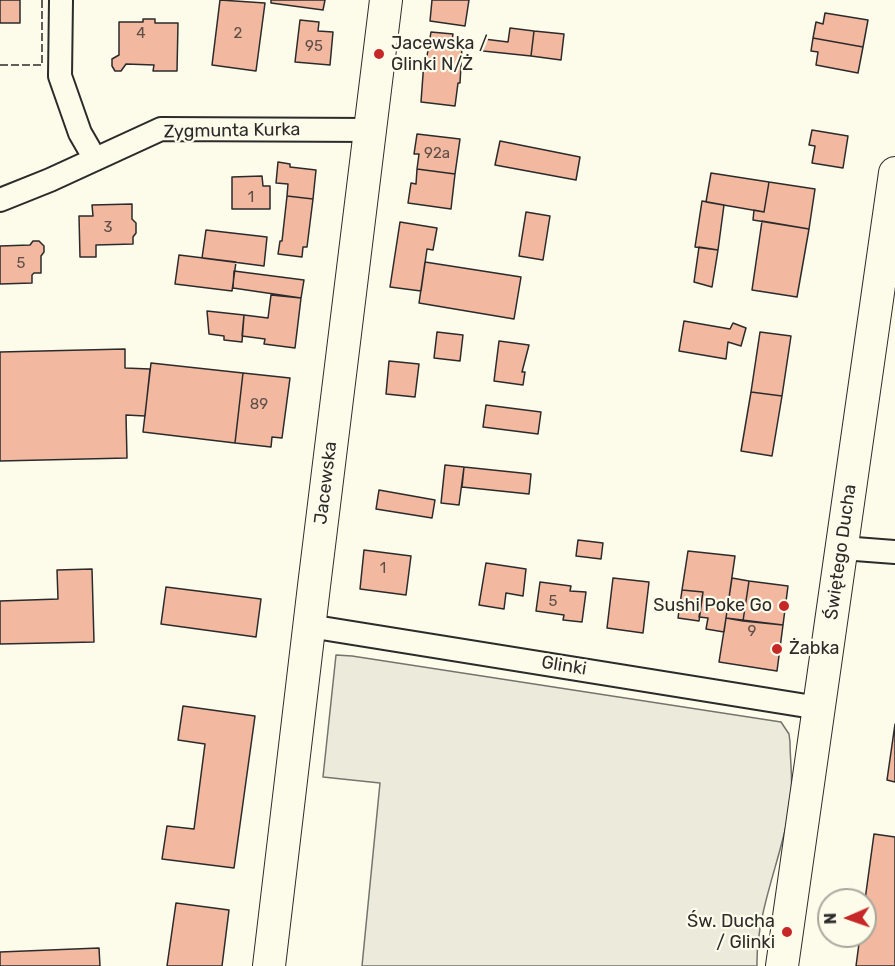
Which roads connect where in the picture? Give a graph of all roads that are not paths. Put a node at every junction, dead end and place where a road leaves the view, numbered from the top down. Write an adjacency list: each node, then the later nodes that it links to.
1 (60, 0): 4 (street)
2 (386, 0): 3 (street, Jacewska)
3 (370, 130): 4 (street, Zygmunta Kurka); 9 (street, Jacewska)
4 (95, 159): 6 (street, Zygmunta Kurka)
5 (895, 173): 7 (street, Świętego Ducha)
6 (0, 200)
7 (842, 548): 8 (street); 10 (street, Świętego Ducha)
8 (895, 552)
9 (309, 626): 10 (street, Glinki); 11 (street, Jacewska)
10 (819, 708): 12 (street, Świętego Ducha)
11 (269, 966)
12 (782, 966)

